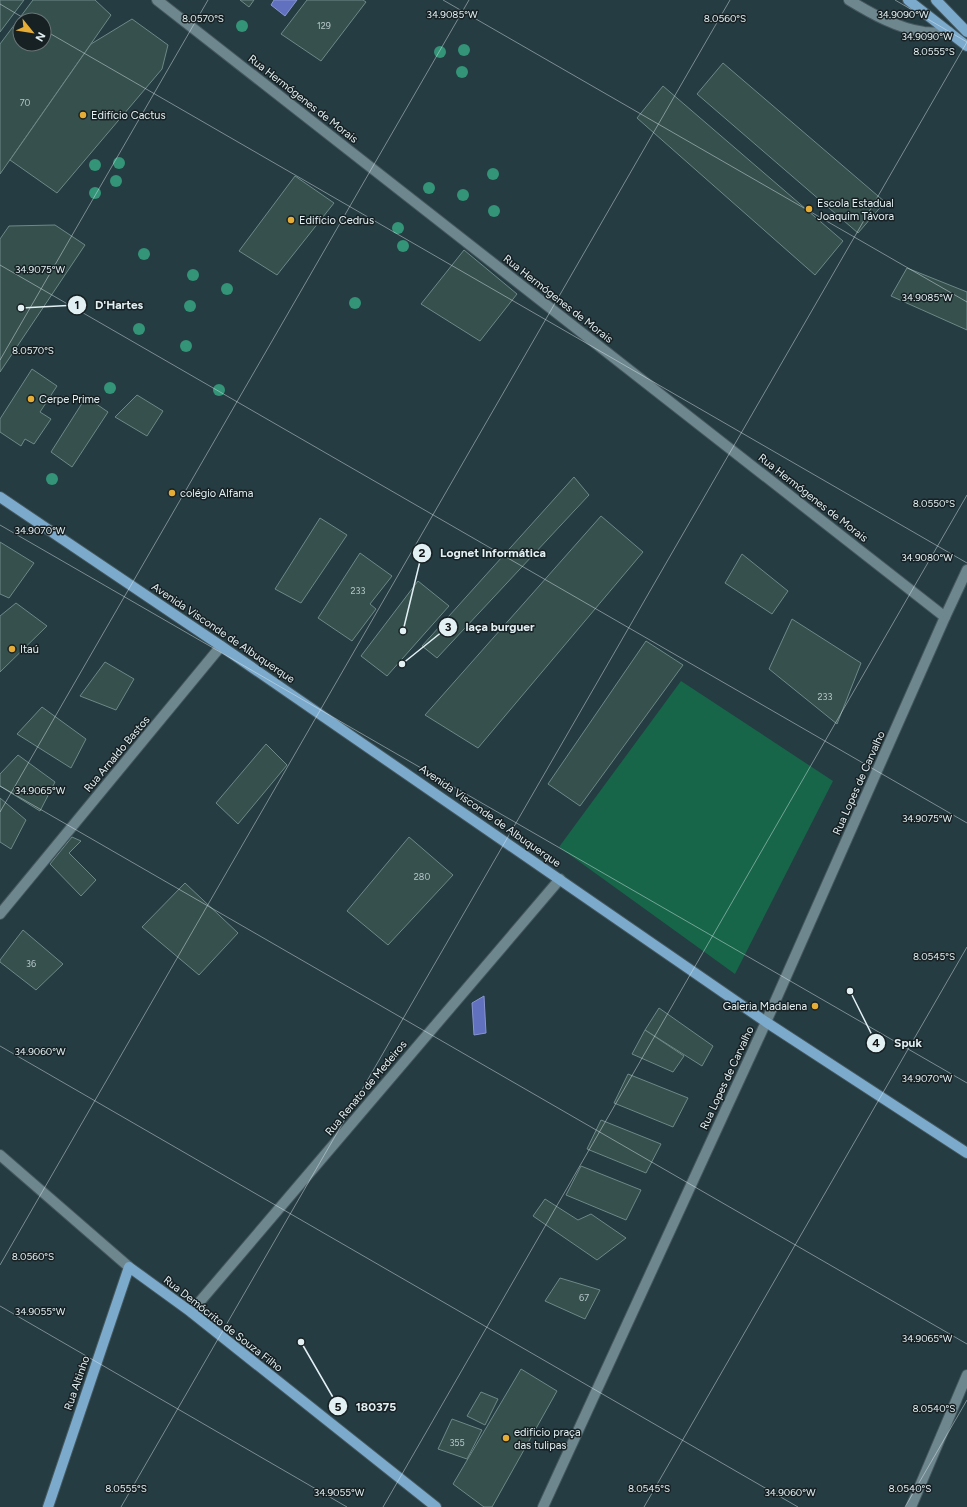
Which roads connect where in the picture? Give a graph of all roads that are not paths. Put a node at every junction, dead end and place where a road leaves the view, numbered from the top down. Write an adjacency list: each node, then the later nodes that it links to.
1 (157, 0): 10 (street, Rua Hermógenes de Morais)
2 (849, 0): 5 (street)
3 (908, 0): 5 (main road)
4 (936, 0): 6 (main road)
5 (949, 32): 7 (main road)
6 (967, 32)
7 (967, 46)
8 (0, 497): 11 (main road, Avenida Visconde de Albuquerque)
9 (967, 570): 10 (street, Rua Lopes de Carvalho)
10 (945, 616): 14 (street, Rua Lopes de Carvalho)
11 (222, 646): 12 (main road, Avenida Visconde de Albuquerque); 13 (street, Rua Arnaldo Bastos)
12 (560, 879): 14 (main road, Avenida Visconde de Albuquerque); 18 (street, Rua Renato de Medeiros)
13 (0, 914)
14 (766, 1022): 15 (main road, Avenida Visconde de Albuquerque); 22 (street, Rua Lopes de Carvalho)
15 (967, 1153)
16 (0, 1155): 17 (street, Rua Demócrito de Souza Filho)
17 (129, 1267): 18 (main road, Rua Demócrito de Souza Filho); 20 (main road, Rua Altinho)
18 (191, 1312): 21 (main road, Rua Demócrito de Souza Filho)
19 (967, 1375): 23 (street)
20 (48, 1507)
21 (436, 1507)
22 (543, 1507)
23 (912, 1507)

